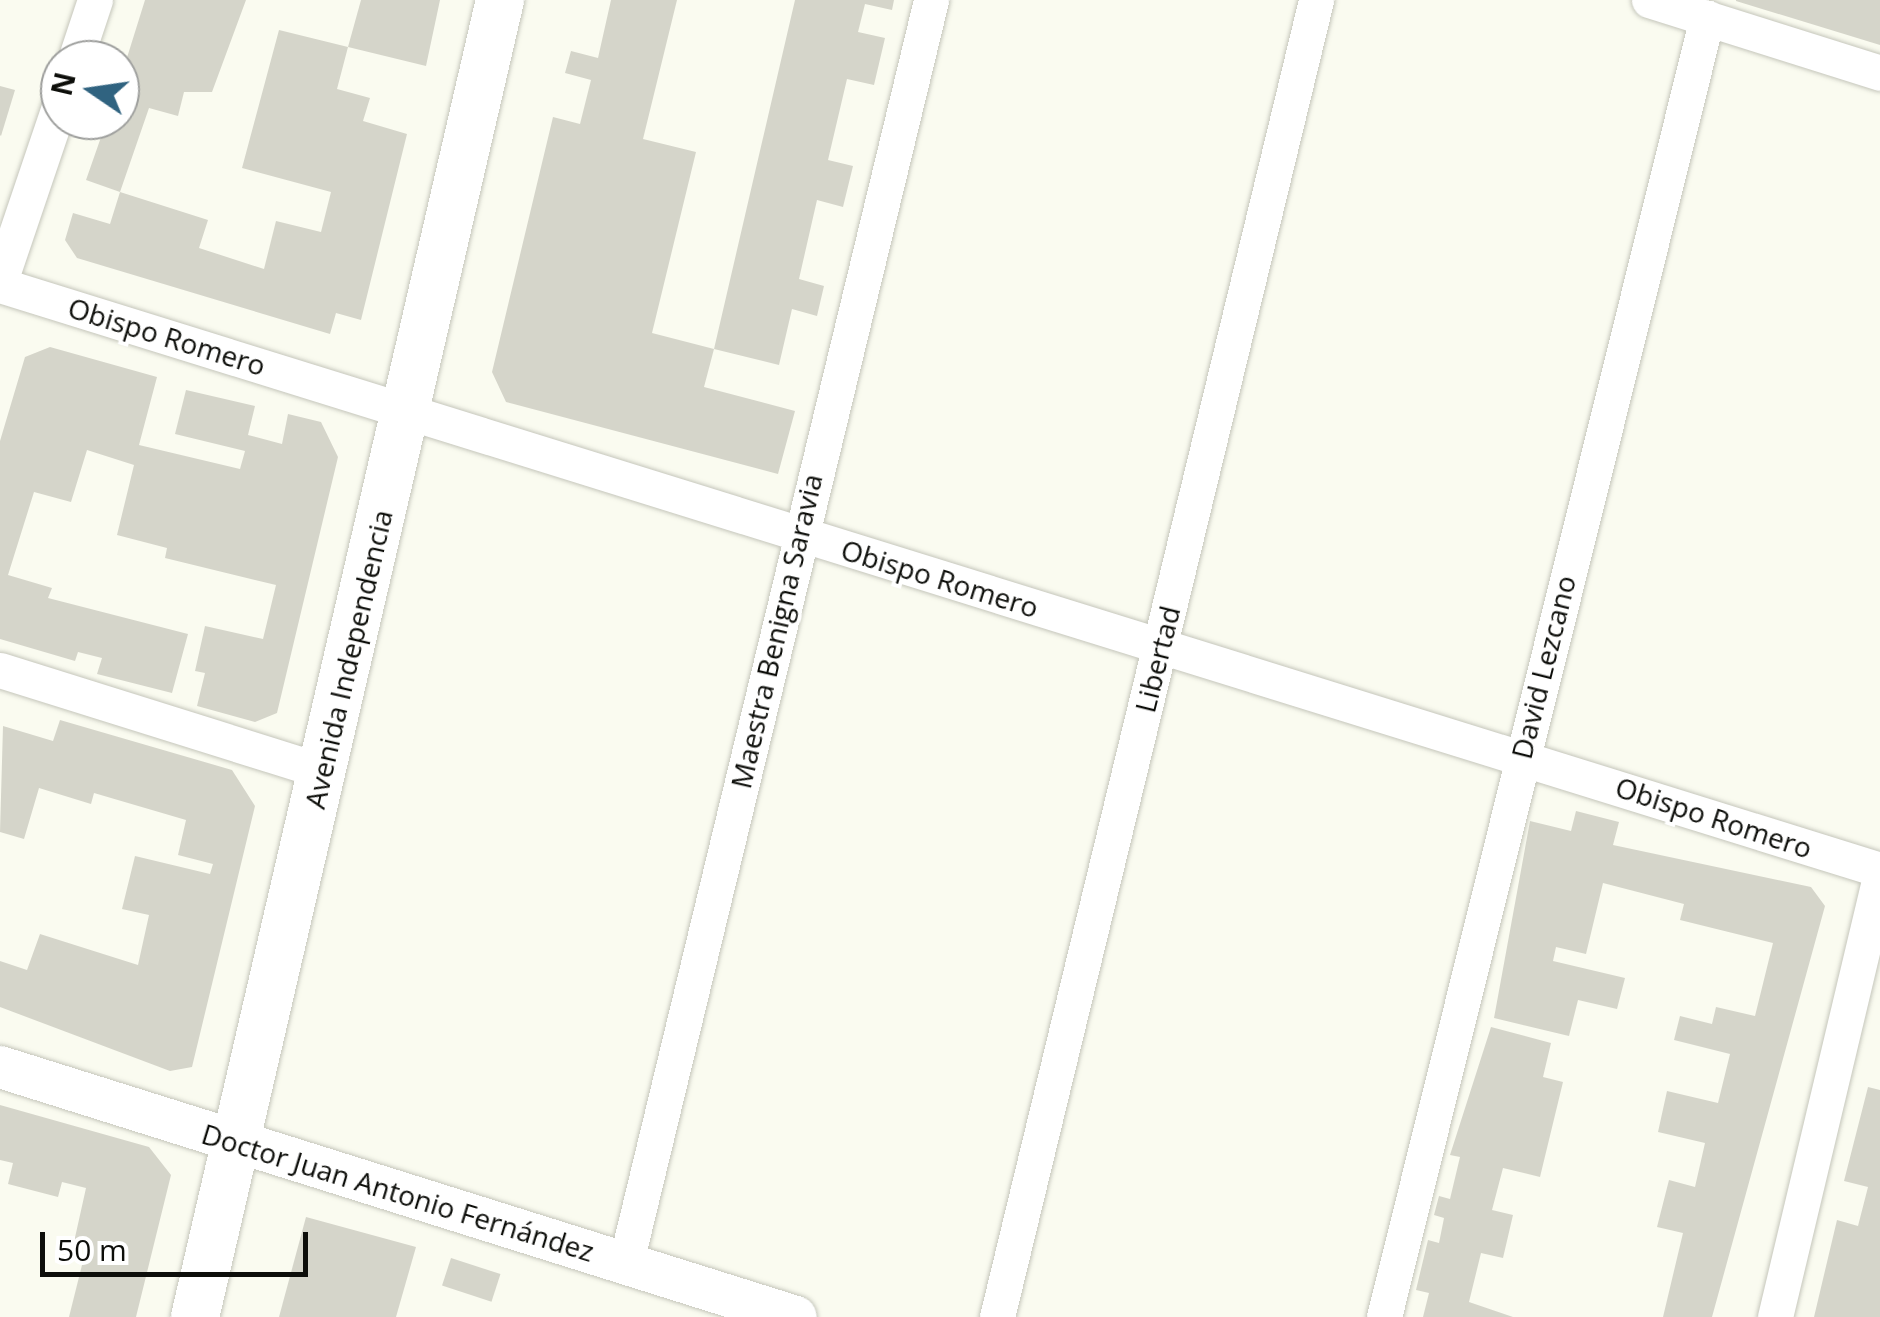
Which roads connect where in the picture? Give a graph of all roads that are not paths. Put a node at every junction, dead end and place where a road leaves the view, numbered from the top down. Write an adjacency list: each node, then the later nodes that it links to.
1 (96, 0): 7 (street)
2 (500, 0): 11 (main road, Avenida Independencia)
3 (931, 0): 12 (street, Maestra Benigna Saravia)
4 (1316, 0): 13 (street, Libertad)
5 (1650, 0): 6 (street)
6 (1707, 18): 8 (street); 15 (street, David Lezcano)
7 (82, 40)
8 (1880, 73)
9 (48, 140): 10 (street)
10 (0, 283): 11 (street, Obispo Romero)
11 (405, 409): 12 (street, Obispo Romero); 16 (main road, Avenida Independencia)
12 (799, 534): 13 (street, Obispo Romero); 21 (street, Maestra Benigna Saravia)
13 (1160, 646): 15 (street, Obispo Romero); 24 (street, Libertad)
14 (0, 670): 16 (street)
15 (1520, 756): 17 (street, Obispo Romero); 25 (street, David Lezcano)
16 (323, 771): 20 (main road, Avenida Independencia)
17 (1880, 870)
18 (1880, 878): 26 (street)
19 (0, 1067): 20 (street, Doctor Juan Antonio Fernández)
20 (236, 1142): 21 (street, Doctor Juan Antonio Fernández); 22 (main road, Avenida Independencia)
21 (626, 1262): 23 (street, Doctor Juan Antonio Fernández)
22 (194, 1317)
23 (796, 1317)
24 (997, 1317)
25 (1384, 1317)
26 (1775, 1317)

